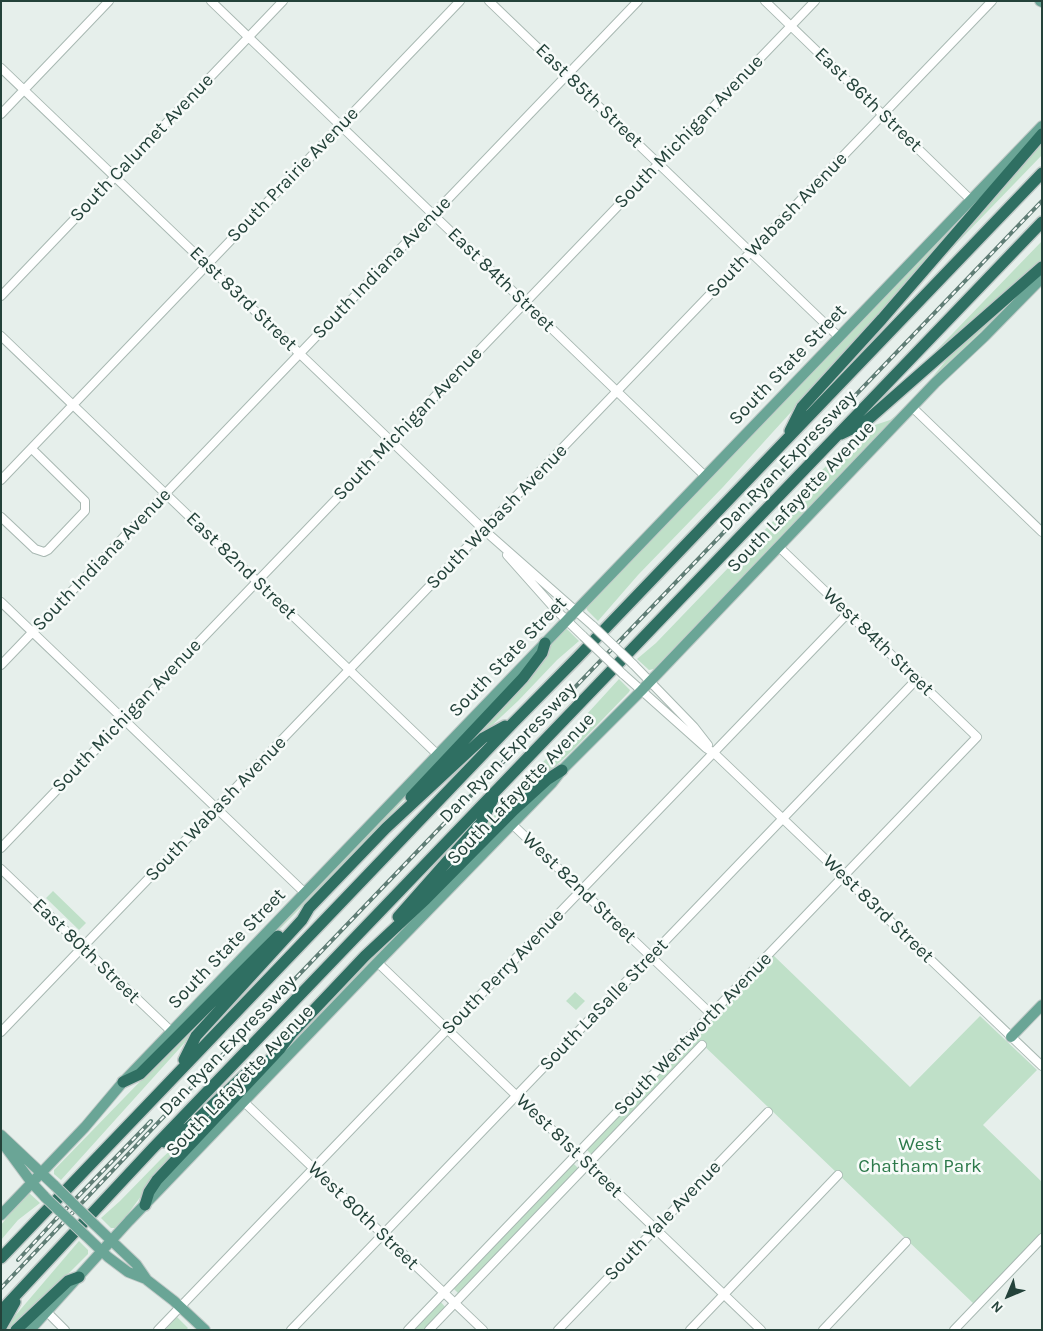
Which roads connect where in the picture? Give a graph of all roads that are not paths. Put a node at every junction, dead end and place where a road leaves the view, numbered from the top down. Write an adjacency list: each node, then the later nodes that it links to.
1 (109, 1): 14 (street)
2 (211, 1): 11 (street, East 84th Street)
3 (283, 1): 11 (street, South Calumet Avenue)
4 (460, 1): 17 (street, South Prairie Avenue)
5 (489, 1): 13 (street, East 85th Street)
6 (638, 1): 13 (street, South Indiana Avenue)
7 (765, 1): 10 (street, East 86th Street)
8 (815, 1): 10 (street, South Michigan Avenue)
9 (992, 1): 16 (street, South Wabash Avenue)
10 (791, 26): 16 (street, East 86th Street); 20 (street, South Michigan Avenue)
11 (249, 37): 17 (street, East 84th Street); 22 (street, South Calumet Avenue)
12 (1, 68): 14 (street, East 83rd Street)
13 (567, 76): 20 (street, East 85th Street); 24 (street, South Indiana Avenue)
14 (24, 90): 15 (street); 22 (street, East 83rd Street)
15 (1, 114)
16 (883, 115): 23 (street, East 86th Street); 26 (street, South Wabash Avenue)
17 (340, 125): 24 (street, East 84th Street); 27 (street, South Prairie Avenue)
18 (1042, 126): 23 (main road, South State Street)
19 (1042, 134): 40 (highway)
20 (659, 164): 26 (street, East 85th Street); 31 (street, South Michigan Avenue)
21 (1042, 173): 40 (highway, Dan Ryan Expressway)
22 (115, 177): 27 (street, East 83rd Street); 30 (street, South Calumet Avenue)
23 (971, 200): 33 (main road, South State Street)
24 (433, 215): 31 (street, East 84th Street); 34 (street, South Indiana Avenue)
25 (1042, 222): 38 (highway, Dan Ryan Expressway)
26 (751, 252): 33 (street, East 85th Street); 35 (street, South Wabash Avenue)
27 (207, 265): 34 (street, East 83rd Street); 36 (street, South Prairie Avenue)
28 (1042, 267): 38 (highway)
29 (1042, 278): 37 (main road, South Lafayette Avenue)
30 (1, 296)
31 (525, 303): 35 (street, East 84th Street); 39 (street, South Michigan Avenue)
32 (1, 336): 36 (street, East 82nd Street)
33 (840, 337): 42 (main road, South State Street)
34 (300, 354): 39 (street, East 83rd Street); 44 (street, South Indiana Avenue)
35 (617, 392): 42 (street, East 84th Street); 46 (street, South Wabash Avenue)
36 (74, 405): 41 (street, South Prairie Avenue); 44 (street, East 82nd Street)
37 (912, 407): 47 (street); 48 (main road, South Lafayette Avenue)
38 (835, 437): 67 (highway, Dan Ryan Expressway)
39 (392, 441): 46 (street, East 83rd Street); 49 (street, South Michigan Avenue)
40 (784, 442): 62 (highway, Dan Ryan Expressway)
41 (32, 449): 43 (street, South Prairie Avenue); 45 (street)
42 (705, 476): 51 (main road, South State Street)
43 (1, 480)
44 (166, 494): 49 (street, East 82nd Street); 54 (street, South Indiana Avenue)
45 (1, 517)
46 (484, 530): 51 (street, East 83rd Street); 53 (street, East 83rd Street); 57 (street, South Wabash Avenue)
47 (1042, 532)
48 (778, 547): 52 (street, West 84th Street); 59 (main road, South Lafayette Avenue)
49 (257, 581): 57 (street, East 82nd Street); 61 (street, South Michigan Avenue)
50 (1, 602): 54 (street)
51 (576, 610): 53 (main road, South State Street); 59 (street, West 83rd Street, bridge)
52 (848, 614): 58 (street, West 84th Street); 64 (street, South Perry Avenue)
53 (567, 620): 55 (main road, South State Street); 60 (street, West 83rd Street, bridge)
54 (33, 632): 56 (street, South Indiana Avenue); 61 (street)
55 (545, 643): 65 (main road, South State Street); 71 (highway)
56 (1, 664)
57 (349, 670): 65 (street, East 82nd Street); 68 (street, South Wabash Avenue)
58 (917, 680): 63 (street, West 84th Street); 69 (street, South LaSalle Street)
59 (650, 681): 60 (main road, South Lafayette Avenue); 64 (street, West 83rd Street)
60 (640, 691): 64 (street, West 83rd Street); 66 (main road, South Lafayette Avenue)
61 (124, 720): 68 (street); 72 (street, South Michigan Avenue)
62 (513, 722): 71 (highway); 91 (highway, Dan Ryan Expressway)
63 (977, 737): 74 (street, South Wentworth Avenue)
64 (714, 753): 69 (street, West 83rd Street); 75 (street, South Perry Avenue)
65 (438, 755): 76 (main road, South State Street)
66 (562, 770): 70 (main road, South Lafayette Avenue); 79 (highway)
67 (499, 788): 79 (highway); 98 (highway, Dan Ryan Expressway)
68 (216, 808): 76 (street); 78 (street, South Wabash Avenue)
69 (783, 819): 74 (street, West 83rd Street); 80 (street, South LaSalle Street)
70 (512, 824): 75 (street, West 82nd Street); 81 (main road, South Lafayette Avenue)
71 (386, 828): 77 (highway)
72 (1, 848)
73 (1, 869): 78 (street, East 80th Street)
74 (843, 877): 83 (street, South Wentworth Avenue); 88 (street, West 83rd Street)
75 (581, 890): 80 (street, West 82nd Street); 84 (street, South Perry Avenue)
76 (305, 893): 86 (main road, South State Street)
77 (309, 908): 91 (highway); 92 (highway)
78 (83, 948): 85 (street, South Wabash Avenue); 86 (street, East 80th Street)
79 (365, 956): 87 (highway)
80 (651, 956): 83 (street, West 82nd Street); 93 (street, South LaSalle Street)
81 (377, 962): 84 (street, West 81st Street); 94 (main road, South Lafayette Avenue)
82 (1042, 1005): 88 (main road)
83 (711, 1014): 99 (street, South Wentworth Avenue)
84 (447, 1029): 93 (street, West 81st Street); 101 (street, South Perry Avenue)
85 (1, 1032)
86 (172, 1032): 92 (main road, South State Street)
87 (292, 1033): 98 (highway); 105 (highway)
88 (1011, 1037): 90 (street, West 83rd Street)
89 (702, 1045): 100 (street, South Wentworth Avenue)
90 (1042, 1066)
91 (177, 1073): 113 (highway, Dan Ryan Expressway)
92 (123, 1082): 102 (main road, South State Street)
93 (517, 1096): 99 (street, West 81st Street); 108 (street, South LaSalle Street)
94 (244, 1102): 101 (street, West 80th Street); 105 (main road, South Lafayette Avenue)
95 (768, 1112): 107 (street, South Yale Avenue)
96 (1, 1135): 102 (main road)
97 (1, 1140): 104 (main road)
98 (153, 1148): 116 (highway, Dan Ryan Expressway)
99 (578, 1154): 100 (street, West 81st Street); 117 (street, South Wentworth Avenue)
100 (588, 1164): 107 (street, West 81st Street); 119 (street, South Wentworth Avenue)
101 (314, 1168): 108 (street, West 80th Street); 120 (street, South Perry Avenue)
102 (41, 1173): 104 (main road, South State Street); 110 (main road, bridge)
103 (838, 1175): 118 (street)
104 (32, 1183): 106 (main road, South State Street); 112 (main road, bridge)
105 (145, 1205): 110 (main road, South Lafayette Avenue)
106 (1, 1215)
107 (655, 1228): 118 (street, West 81st Street); 133 (street, South Yale Avenue)
108 (383, 1234): 117 (street, West 80th Street); 129 (street, South LaSalle Street)
109 (1042, 1238): 137 (street)
110 (112, 1240): 112 (main road, South Lafayette Avenue); 115 (main road)
111 (906, 1242): 136 (street)
112 (102, 1251): 114 (main road, South Lafayette Avenue); 115 (main road)
113 (1, 1258)
114 (79, 1277): 122 (main road, South Lafayette Avenue); 124 (highway)
115 (147, 1280): 120 (main road)
116 (22, 1288): 121 (highway, Dan Ryan Expressway); 123 (highway)
117 (444, 1292): 119 (street, West 80th Street); 130 (street, South Wentworth Avenue)
118 (724, 1294): 134 (street); 135 (street, West 81st Street)
119 (455, 1303): 131 (street, South Wentworth Avenue); 132 (street, West 80th Street)
120 (180, 1306): 127 (street, South Perry Avenue); 128 (main road)
121 (1, 1311)
122 (47, 1312): 125 (main road, South Lafayette Avenue); 126 (street)
123 (1, 1327)
124 (16, 1330)
125 (30, 1330)
126 (65, 1330)
127 (158, 1330)
128 (205, 1330)
129 (291, 1330)
130 (408, 1330)
131 (429, 1330)
132 (482, 1330)
133 (558, 1330)
134 (690, 1330)
135 (761, 1330)
136 (823, 1330)
137 (954, 1330)

